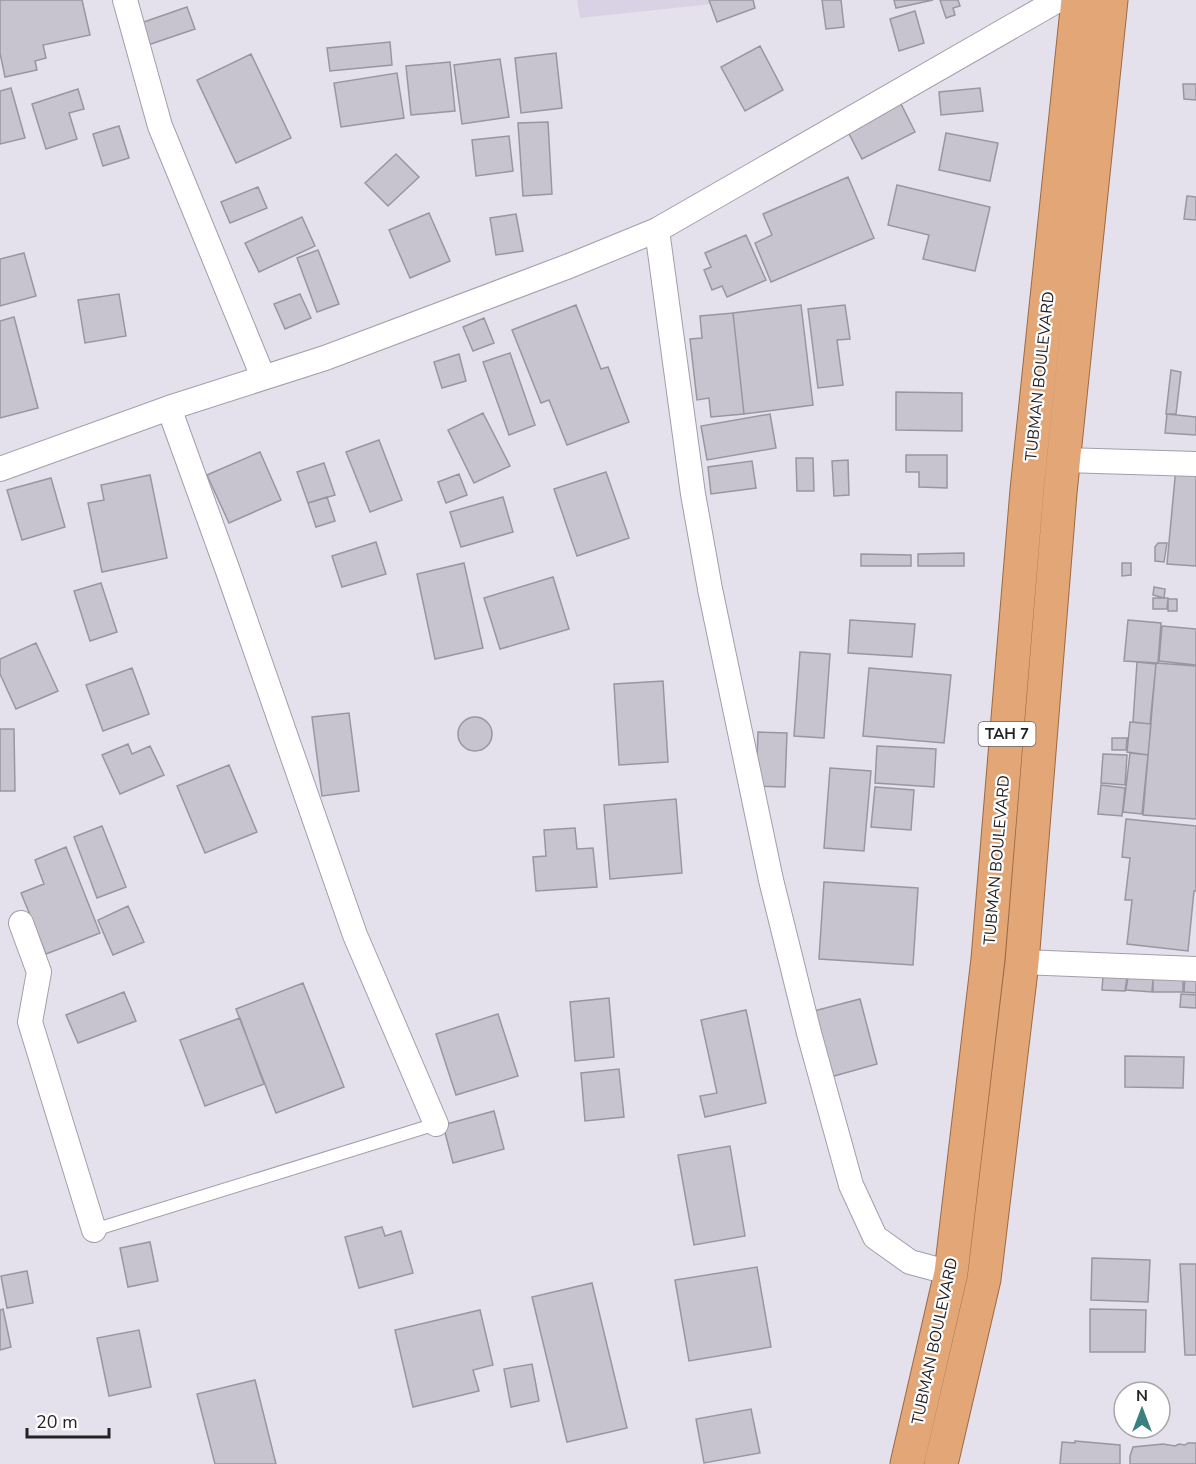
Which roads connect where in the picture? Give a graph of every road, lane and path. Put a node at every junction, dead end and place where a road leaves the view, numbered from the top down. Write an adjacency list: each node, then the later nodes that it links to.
1 (125, 0): 6 (street)
2 (1058, 0): 5 (street)
3 (1078, 0): 16 (highway, TUBMAN BOULEVARD / TAH 7)
4 (1111, 0): 8 (highway, TUBMAN BOULEVARD / TAH 7)
5 (657, 230): 6 (street); 16 (street)
6 (263, 377): 7 (street)
7 (169, 408): 10 (street); 14 (street)
8 (1064, 460): 9 (street); 12 (highway, TUBMAN BOULEVARD / TAH 7)
9 (1196, 464)
10 (0, 469)
11 (21, 923): 15 (street)
12 (1022, 962): 13 (street); 18 (highway, TUBMAN BOULEVARD / TAH 7)
13 (1196, 969)
14 (436, 1124): 15 (lane)
15 (94, 1230)
16 (951, 1273): 17 (highway, TUBMAN BOULEVARD / TAH 7)
17 (907, 1464)
18 (941, 1464)

